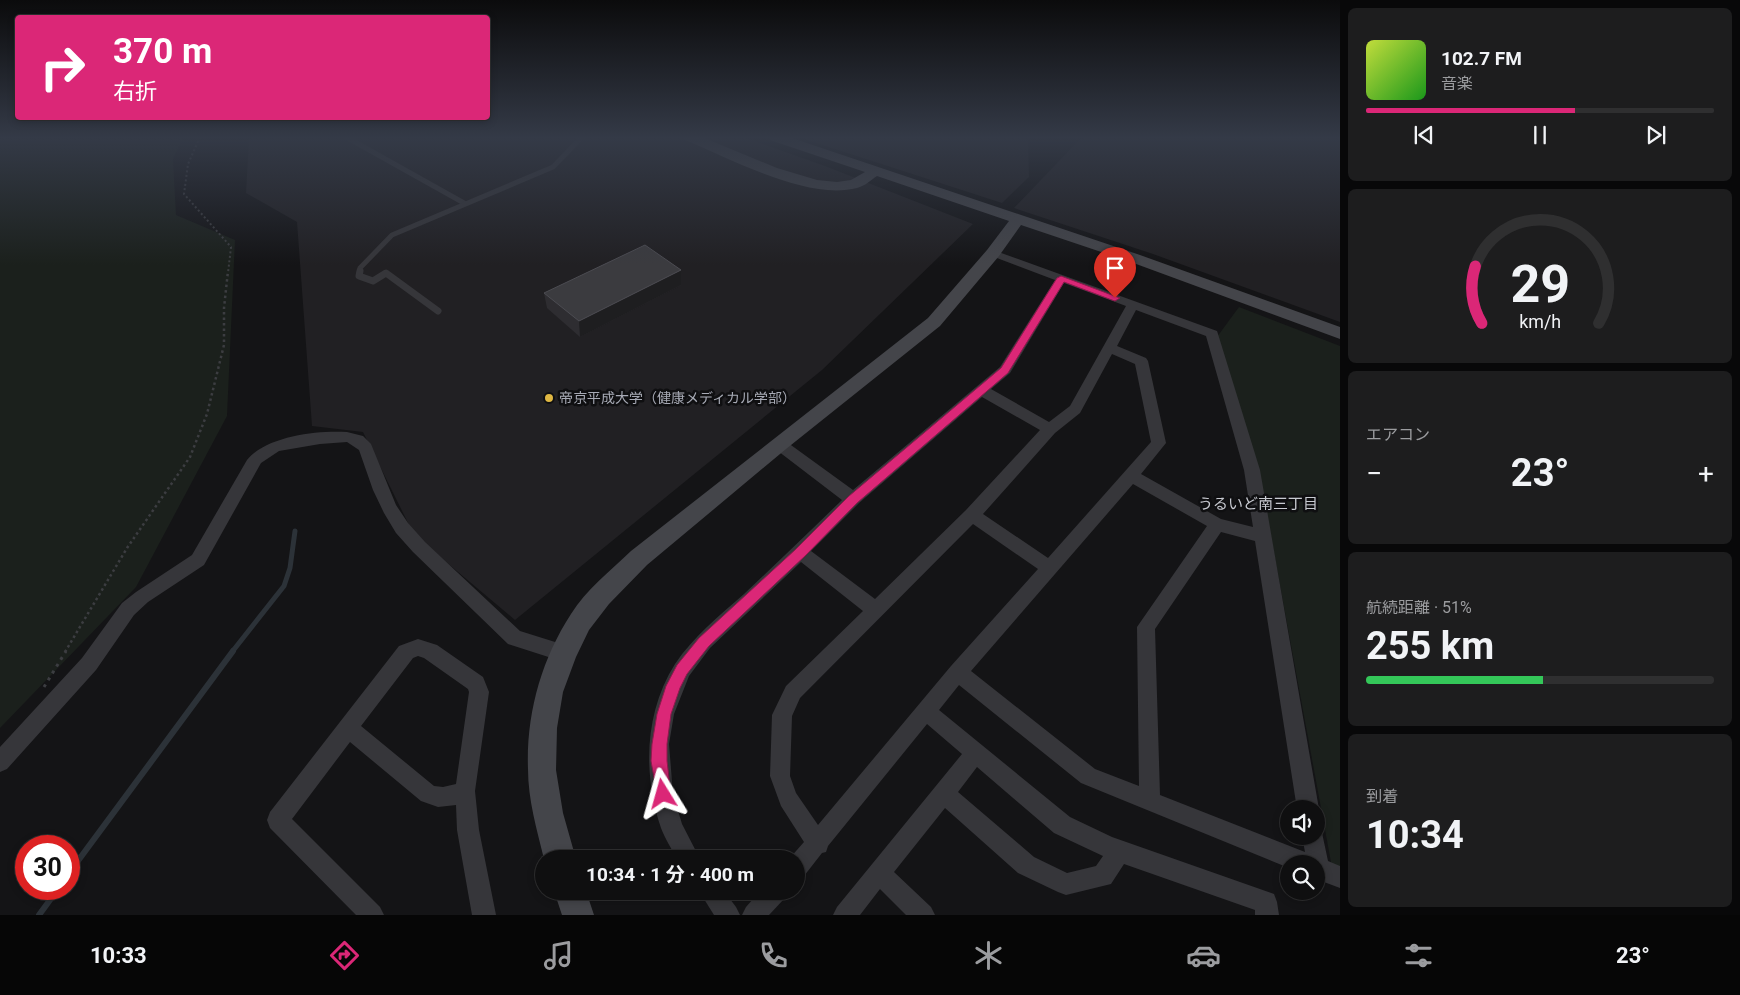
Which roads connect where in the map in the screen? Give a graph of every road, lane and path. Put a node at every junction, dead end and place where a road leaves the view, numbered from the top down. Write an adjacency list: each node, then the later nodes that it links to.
1 (186, 180): 28 (path)
2 (422, 180): 7 (lane)
3 (522, 180): 7 (lane)
4 (801, 180): 5 (street)
5 (861, 180)
6 (897, 180): 8 (street)
7 (464, 203): 12 (lane)
8 (1017, 220): 9 (street); 13 (street)
9 (993, 253): 10 (street); 17 (street)
10 (1061, 278): 11 (street); 15 (street)
11 (1133, 304): 14 (street); 22 (street)
12 (438, 311)
13 (1340, 333)
14 (1108, 347): 16 (street); 18 (street)
15 (981, 390): 16 (street); 19 (street)
16 (1050, 429): 20 (street)
17 (779, 444): 19 (street); 26 (street)
18 (1132, 476): 21 (street); 24 (street)
19 (853, 499): 23 (street)
20 (972, 515): 24 (street); 25 (street)
21 (1217, 524): 22 (street); 35 (street)
22 (1262, 536): 36 (street)
23 (800, 552): 25 (street); 39 (street)
24 (1049, 568): 27 (street)
25 (876, 610): 37 (street)
26 (564, 653): 32 (street); 38 (street)
27 (958, 672): 29 (street); 35 (street)
28 (40, 694)
29 (926, 711): 31 (street); 37 (street)
30 (348, 728): 33 (street); 33 (street); 49 (street)
31 (976, 753): 34 (street); 40 (street)
32 (0, 762)
33 (465, 791): 50 (street)
34 (943, 793): 40 (street); 44 (street)
35 (1150, 800): 41 (street)
36 (1306, 800)
37 (818, 844): 42 (street)
38 (558, 850)
39 (684, 850)
40 (1120, 851): 56 (street)
41 (1284, 855)
42 (805, 858)
43 (1325, 871): 45 (street)
44 (879, 873): 54 (street); 55 (street)
45 (1340, 877)
46 (573, 900): 51 (street)
47 (717, 900): 52 (street)
48 (768, 900): 53 (street)
49 (372, 915)
50 (484, 915)
51 (578, 915)
52 (728, 915)
53 (754, 915)
54 (845, 915)
55 (923, 915)
56 (1267, 915)

